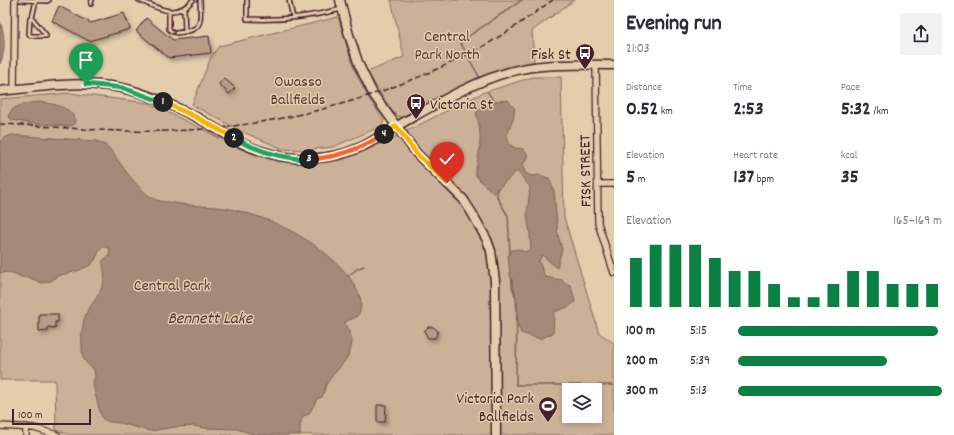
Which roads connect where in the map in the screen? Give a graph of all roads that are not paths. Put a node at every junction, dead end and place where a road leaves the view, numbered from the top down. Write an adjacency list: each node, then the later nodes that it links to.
1 (15, 0): 19 (street)
2 (20, 0): 3 (lane)
3 (36, 0): 4 (lane); 14 (lane)
4 (49, 0)
5 (139, 0): 13 (lane)
6 (192, 0): 11 (lane)
7 (200, 0): 16 (lane)
8 (247, 0): 15 (lane)
9 (289, 0): 15 (lane)
10 (340, 0): 12 (main road)
11 (184, 8): 13 (lane); 16 (lane)
12 (342, 9): 15 (lane); 21 (main road)
13 (169, 11): 16 (lane)
14 (32, 18): 14 (lane)
15 (293, 18)
16 (185, 32)
17 (596, 65): 18 (main road); 21 (main road); 22 (street, FISK STREET)
18 (614, 65)
19 (14, 90): 20 (main road); 21 (main road, bridge)
20 (0, 91)
21 (396, 126): 29 (main road)
22 (598, 184): 23 (street); 24 (street, FISK STREET)
23 (614, 184)
24 (614, 273)
25 (0, 426): 26 (street)
26 (26, 426): 27 (street); 28 (street)
27 (26, 435)
28 (57, 435)
29 (496, 435)

